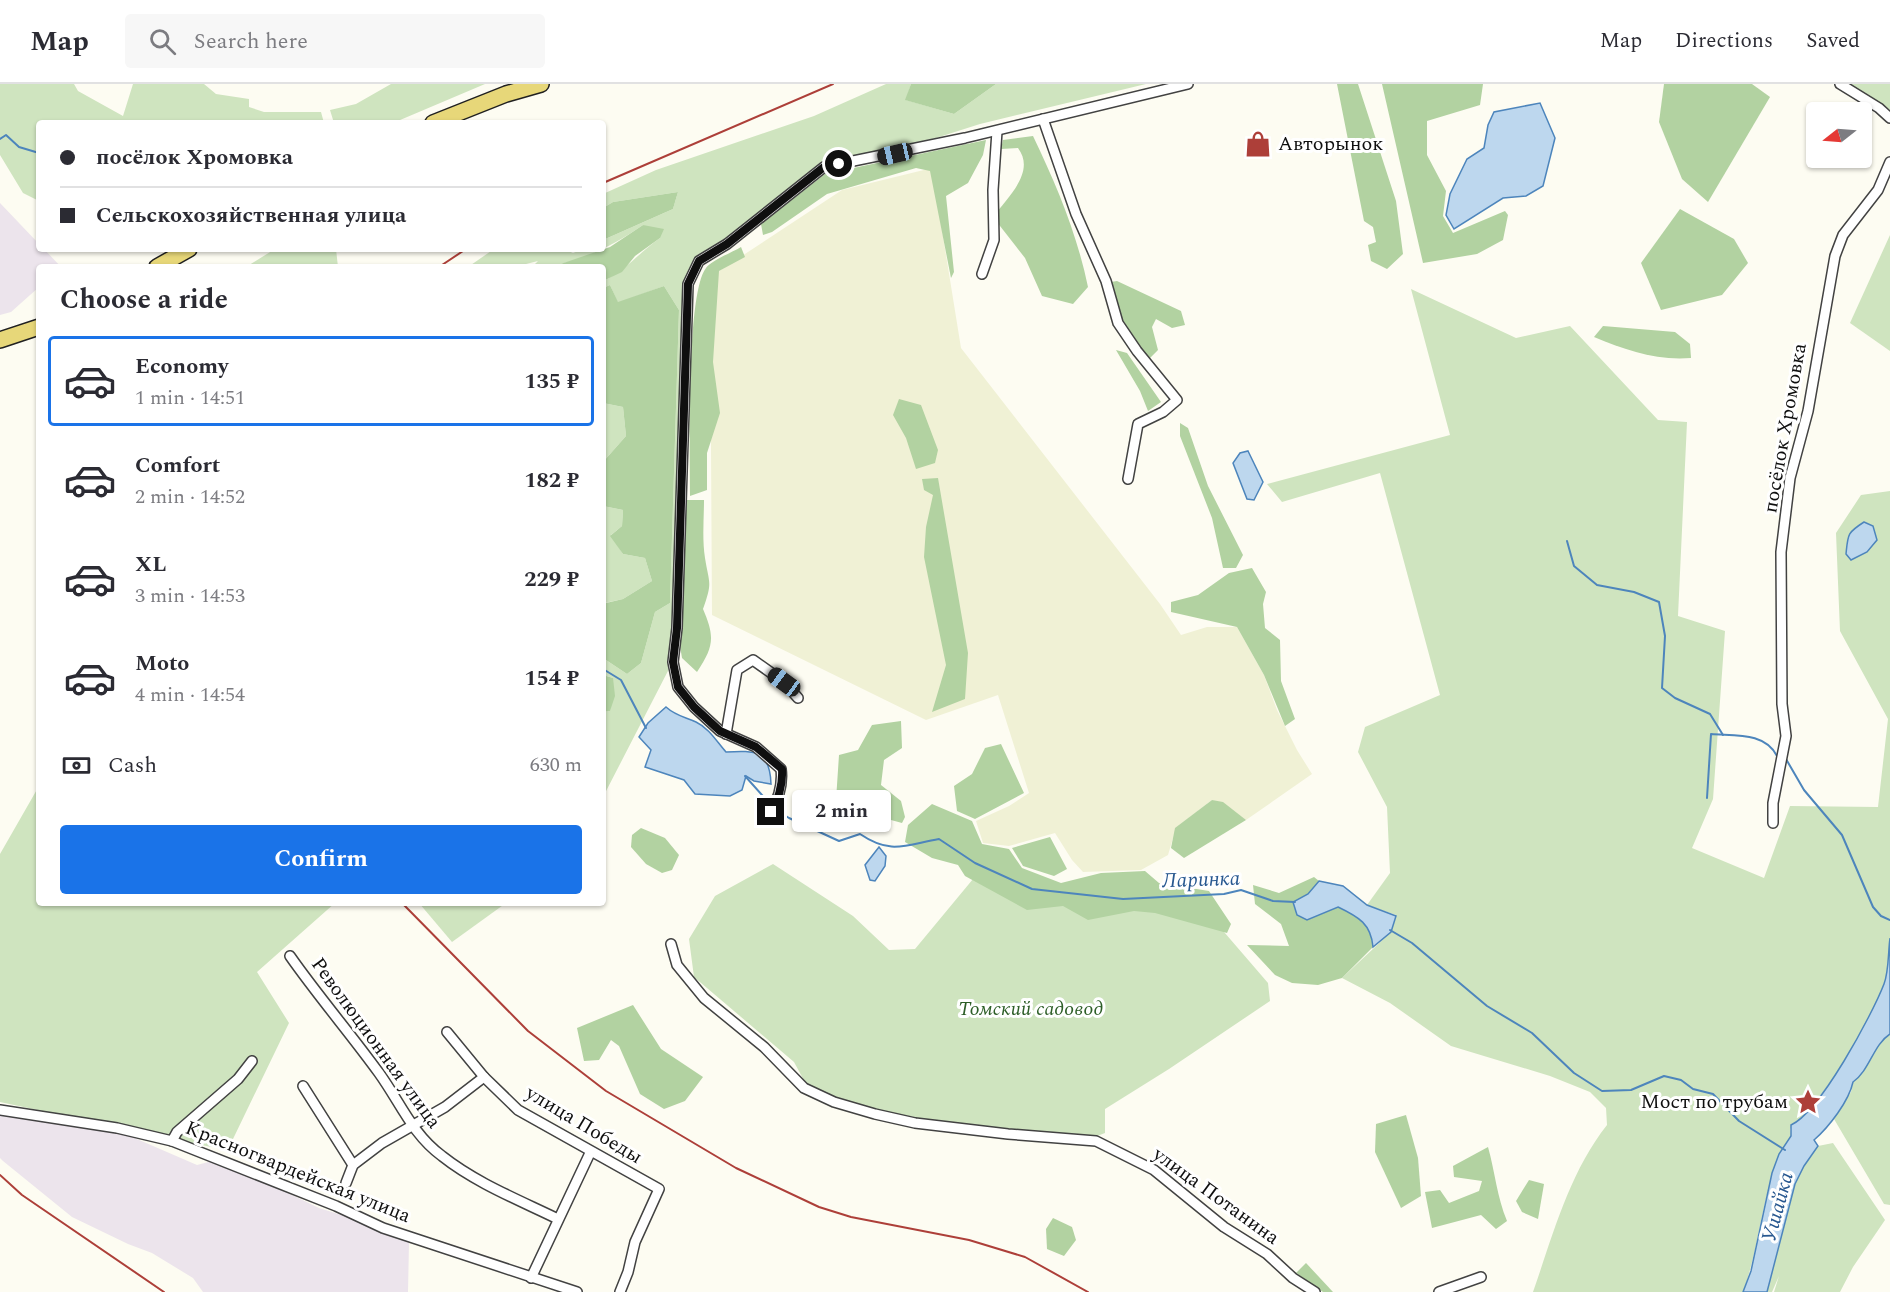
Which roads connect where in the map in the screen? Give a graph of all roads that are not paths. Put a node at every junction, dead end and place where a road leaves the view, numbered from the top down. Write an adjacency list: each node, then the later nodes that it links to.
1 (524, 84): 5 (main road)
2 (541, 84): 5 (main road)
3 (1188, 84): 7 (street)
4 (1840, 84): 6 (street)
5 (506, 94): 8 (main road)
6 (1890, 118)
7 (1043, 119): 9 (street); 16 (street)
8 (441, 120)
9 (997, 130): 13 (street); 18 (street)
10 (1890, 162): 20 (street, посёлок Хромовка)
11 (184, 252): 12 (main road)
12 (162, 264)
13 (982, 274)
14 (36, 328): 15 (main road)
15 (0, 340)
16 (1128, 479)
17 (798, 698): 18 (street)
18 (726, 734): 19 (street)
19 (771, 812)
20 (1773, 823)
21 (671, 944): 38 (street, улица Потанина)
22 (290, 956): 28 (street, Революционная улица)
23 (447, 1032): 25 (street, улица Победы)
24 (252, 1061): 29 (street)
25 (484, 1077): 28 (street); 30 (street, улица Победы)
26 (303, 1086): 31 (street, Красногвардейская улица)
27 (0, 1110): 29 (street, Красногвардейская улица)
28 (412, 1127): 31 (street); 33 (street, Революционная улица)
29 (172, 1141): 35 (street, Красногвардейская улица)
30 (590, 1153): 33 (street); 37 (street, улица Победы)
31 (353, 1165): 32 (street)
32 (346, 1183)
33 (558, 1219): 35 (street)
34 (1481, 1277): 39 (street)
35 (531, 1278): 36 (street, Красногвардейская улица)
36 (576, 1292)
37 (620, 1292)
38 (1315, 1292)
39 (1439, 1292)

